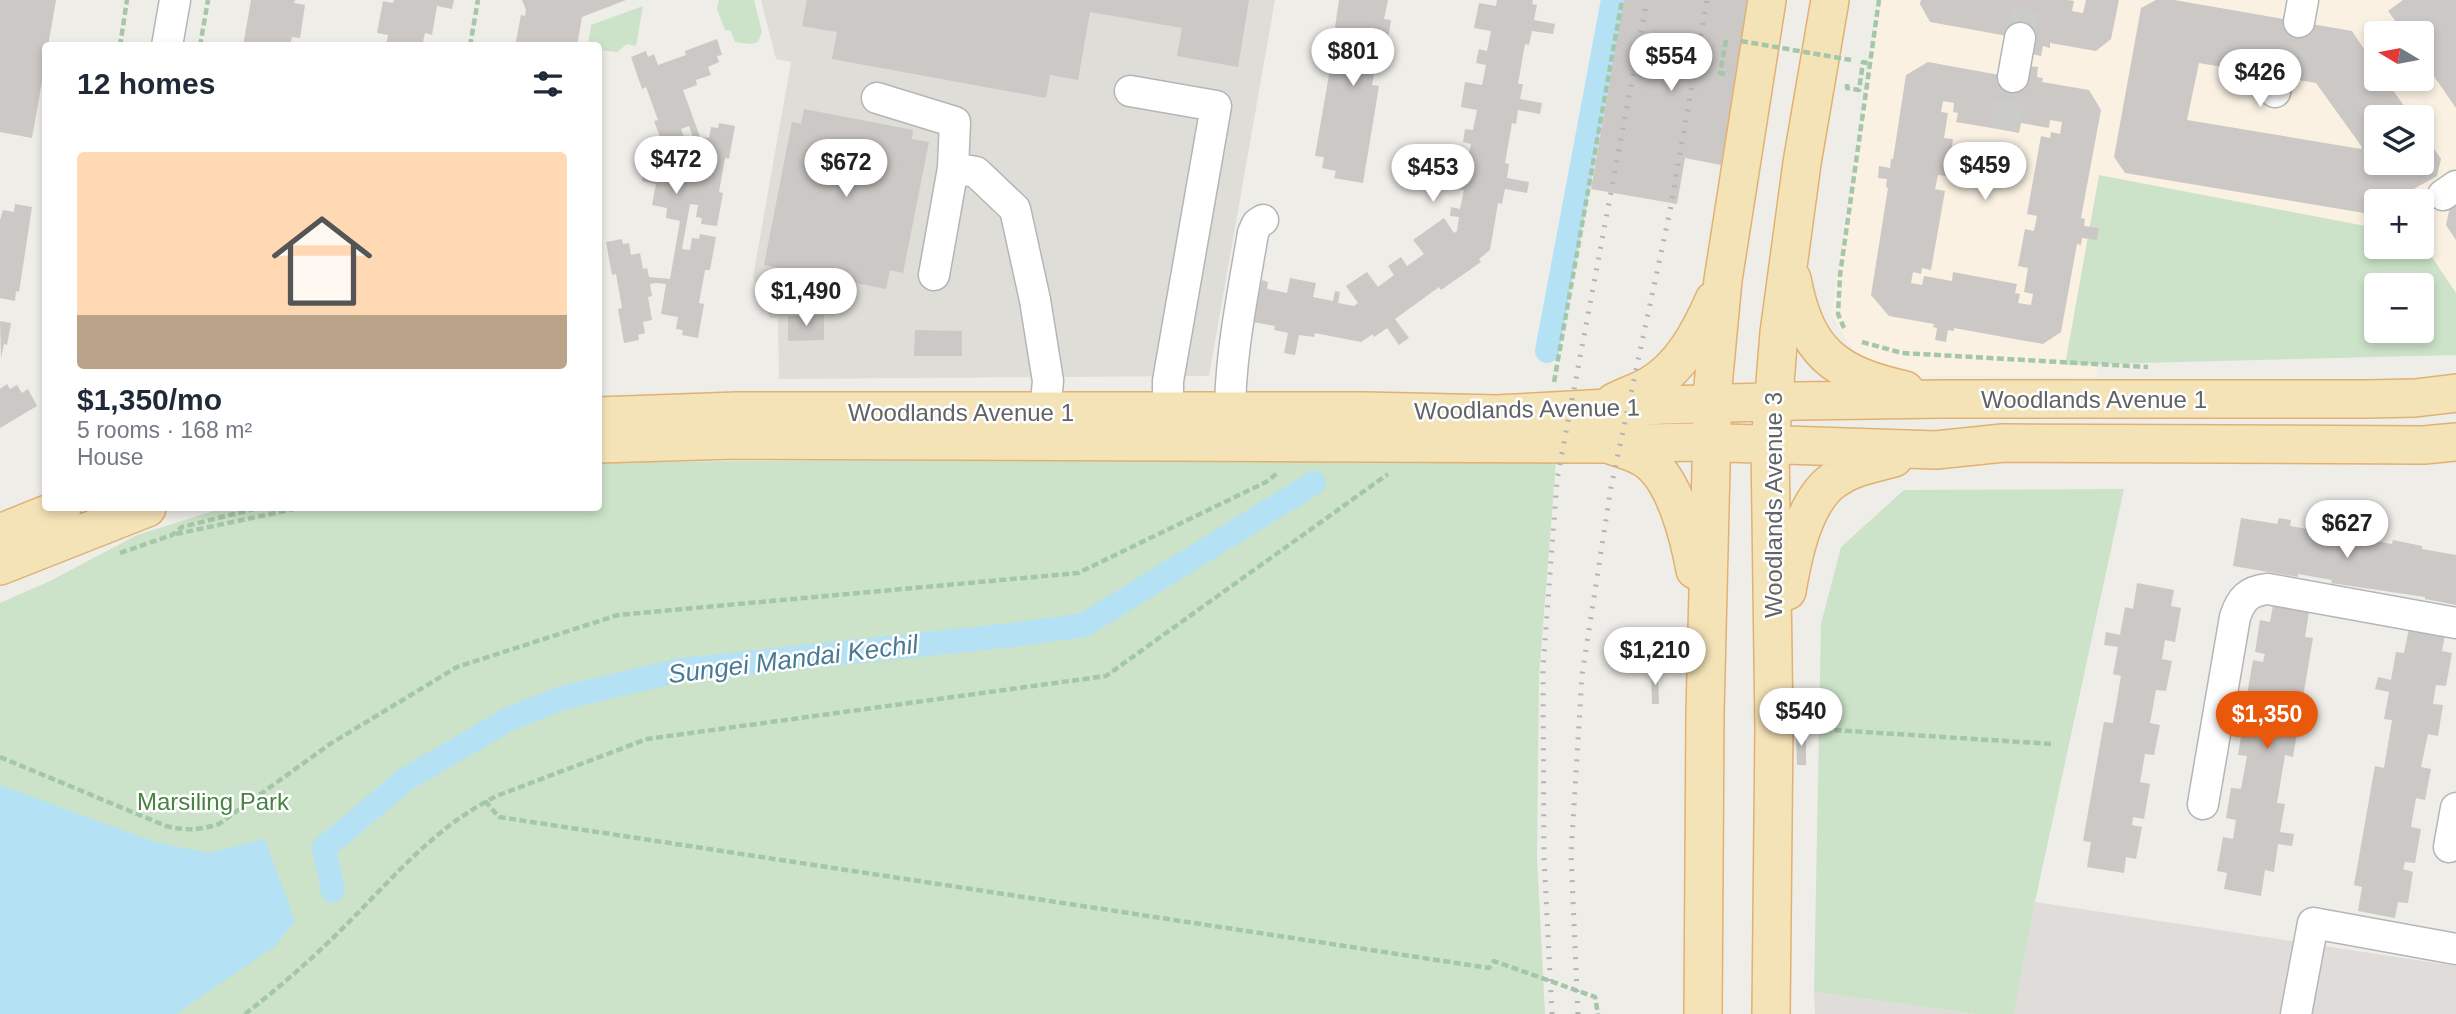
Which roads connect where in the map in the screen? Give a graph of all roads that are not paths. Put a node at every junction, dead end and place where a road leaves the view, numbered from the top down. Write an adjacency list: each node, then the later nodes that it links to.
1 (175, 0): 5 (street)
2 (1767, 0): 13 (main road)
3 (1830, 0): 11 (main road, Woodlands Avenue 3)
4 (2020, 38): 6 (street)
5 (168, 42)
6 (2013, 78)
7 (1130, 91): 19 (street)
8 (877, 98): 9 (street)
9 (953, 167): 12 (street); 18 (street)
10 (1263, 220): 21 (street)
11 (1790, 264): 15 (main road); 16 (main road, Woodlands Avenue 3)
12 (934, 275)
13 (1723, 280): 17 (main road); 22 (main road)
14 (2456, 393): 15 (main road, Woodlands Avenue 1)
15 (1943, 399): 16 (main road, Woodlands Avenue 1)
16 (1772, 402): 17 (main road, Woodlands Avenue 1); 26 (main road, Woodlands Avenue 3)
17 (1712, 405): 22 (main road, Woodlands Avenue 1); 25 (main road)
18 (1045, 412): 19 (main road, Woodlands Avenue 1); 20 (main road, Woodlands Avenue 1)
19 (1168, 412): 21 (main road, Woodlands Avenue 1)
20 (602, 416)
21 (1230, 427): 22 (main road, Woodlands Avenue 1); 24 (main road, Woodlands Avenue 1)
22 (1601, 427): 25 (main road, Woodlands Avenue 1); 33 (main road)
23 (2456, 442): 27 (main road, Woodlands Avenue 1)
24 (602, 443)
25 (1710, 443): 26 (main road, Woodlands Avenue 1); 33 (main road)
26 (1770, 444): 27 (main road, Woodlands Avenue 1); 34 (main road, Woodlands Avenue 3)
27 (1936, 450): 34 (main road)
28 (55, 511): 30 (main road)
29 (139, 511): 31 (main road)
30 (0, 533)
31 (0, 566)
32 (2456, 623): 35 (street)
33 (1706, 654): 39 (main road)
34 (1774, 688): 40 (main road, Woodlands Avenue 3)
35 (2203, 804)
36 (2456, 808): 37 (street)
37 (2449, 847)
38 (2456, 949): 41 (street)
39 (1703, 1001)
40 (1772, 1007)
41 (2296, 1014)

